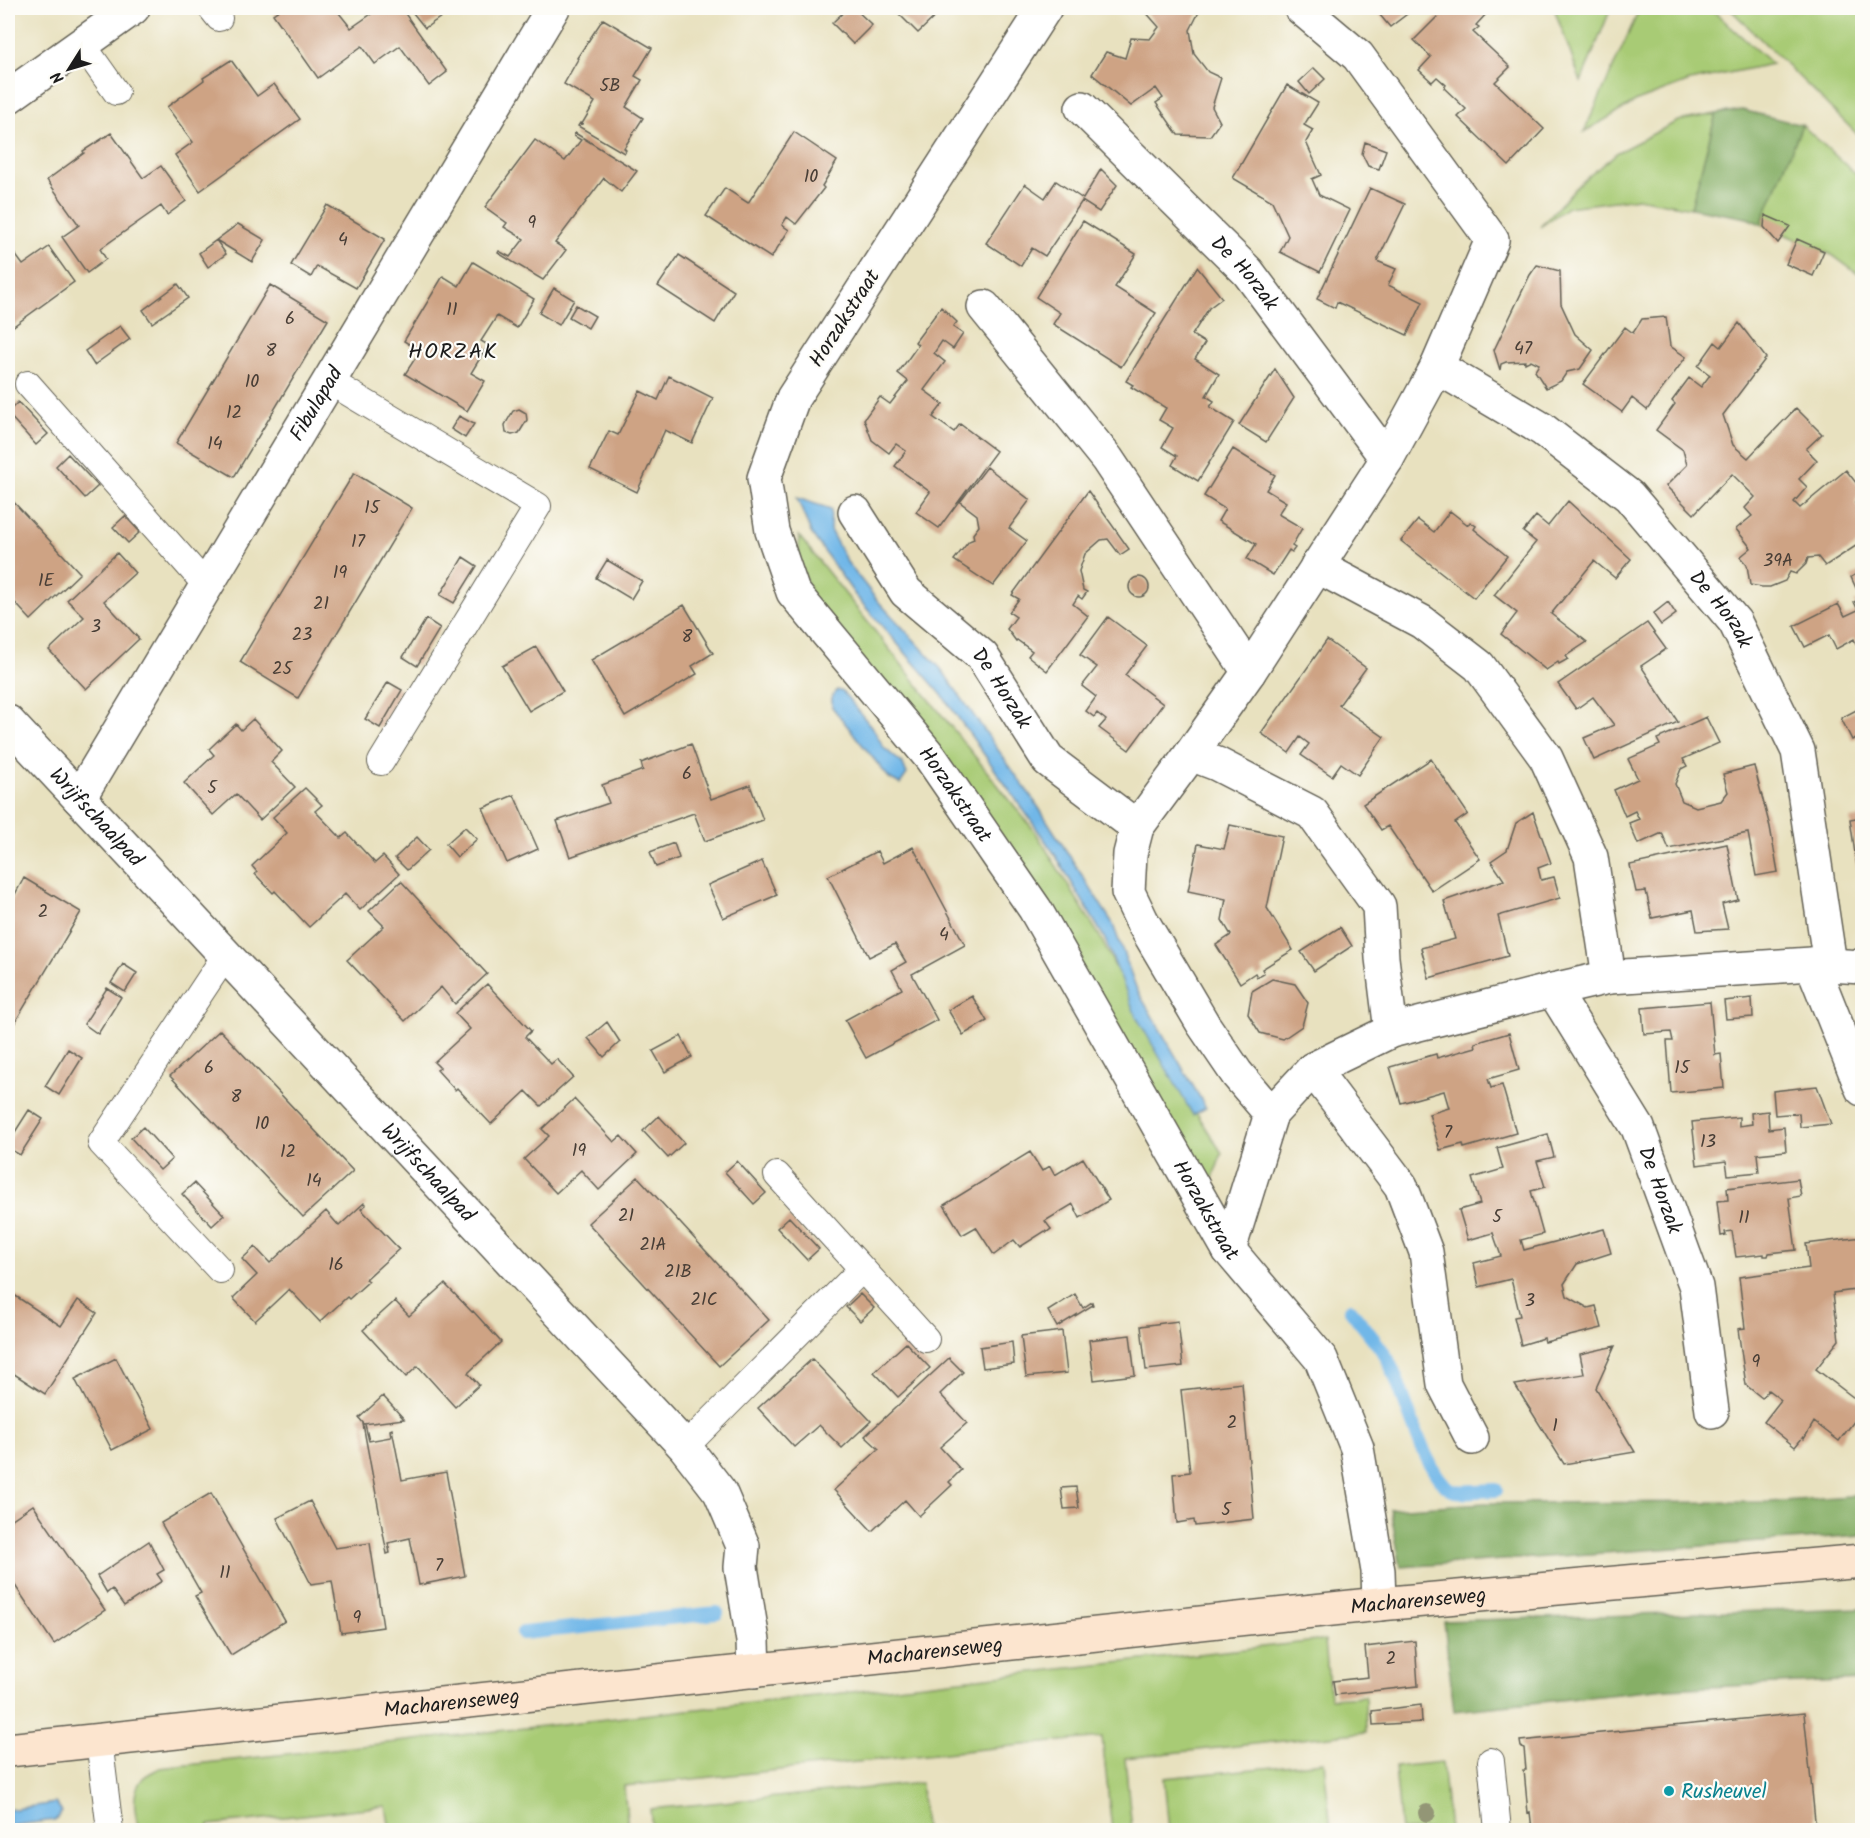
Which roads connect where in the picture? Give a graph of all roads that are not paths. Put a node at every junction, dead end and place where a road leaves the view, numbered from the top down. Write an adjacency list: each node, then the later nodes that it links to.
1 (132, 8): 5 (street)
2 (553, 8): 11 (street, Fibulapad)
3 (1045, 8): 33 (street, Horzakstraat)
4 (1301, 8): 10 (street)
5 (82, 44): 6 (lane); 7 (street)
6 (116, 92)
7 (8, 97)
8 (1082, 108): 13 (street, De Horzak)
9 (984, 307): 17 (street)
10 (1437, 367): 13 (street); 24 (street, De Horzak)
11 (329, 381): 16 (street, Fibulapad); 20 (lane)
12 (27, 384): 16 (lane)
13 (1387, 459): 15 (street)
14 (855, 512): 22 (street, De Horzak)
15 (1317, 567): 17 (street); 26 (street)
16 (206, 585): 21 (street, Fibulapad)
17 (1249, 672): 19 (street)
18 (8, 722): 21 (street, Wrijfschaalpad)
19 (1191, 754): 22 (street); 28 (street)
20 (381, 762)
21 (79, 798): 23 (street, Wrijfschaalpad)
22 (1137, 827): 31 (street)
23 (225, 956): 35 (lane); 39 (street, Wrijfschaalpad)
24 (1821, 964): 25 (street); 26 (street); 30 (street, De Horzak)
25 (1863, 967)
26 (1609, 977): 27 (street)
27 (1553, 990): 28 (street); 37 (street, De Horzak)
28 (1391, 1031): 29 (street)
29 (1313, 1069): 31 (street); 38 (street)
30 (1863, 1089)
31 (1271, 1114): 33 (street)
32 (777, 1175): 34 (lane)
33 (1229, 1250): 41 (street, Horzakstraat)
34 (862, 1269): 36 (lane); 39 (lane)
35 (220, 1270)
36 (926, 1339)
37 (1712, 1411)
38 (1472, 1438)
39 (685, 1447): 42 (street, Wrijfschaalpad)
40 (1863, 1561): 41 (street, Macharenseweg)
41 (1379, 1604): 42 (street, Macharenseweg)
42 (754, 1671): 43 (street, Macharenseweg)
43 (99, 1740): 44 (street, Macharenseweg); 46 (lane)
44 (8, 1750)
45 (1491, 1761): 47 (lane)
46 (110, 1830)
47 (1498, 1830)

